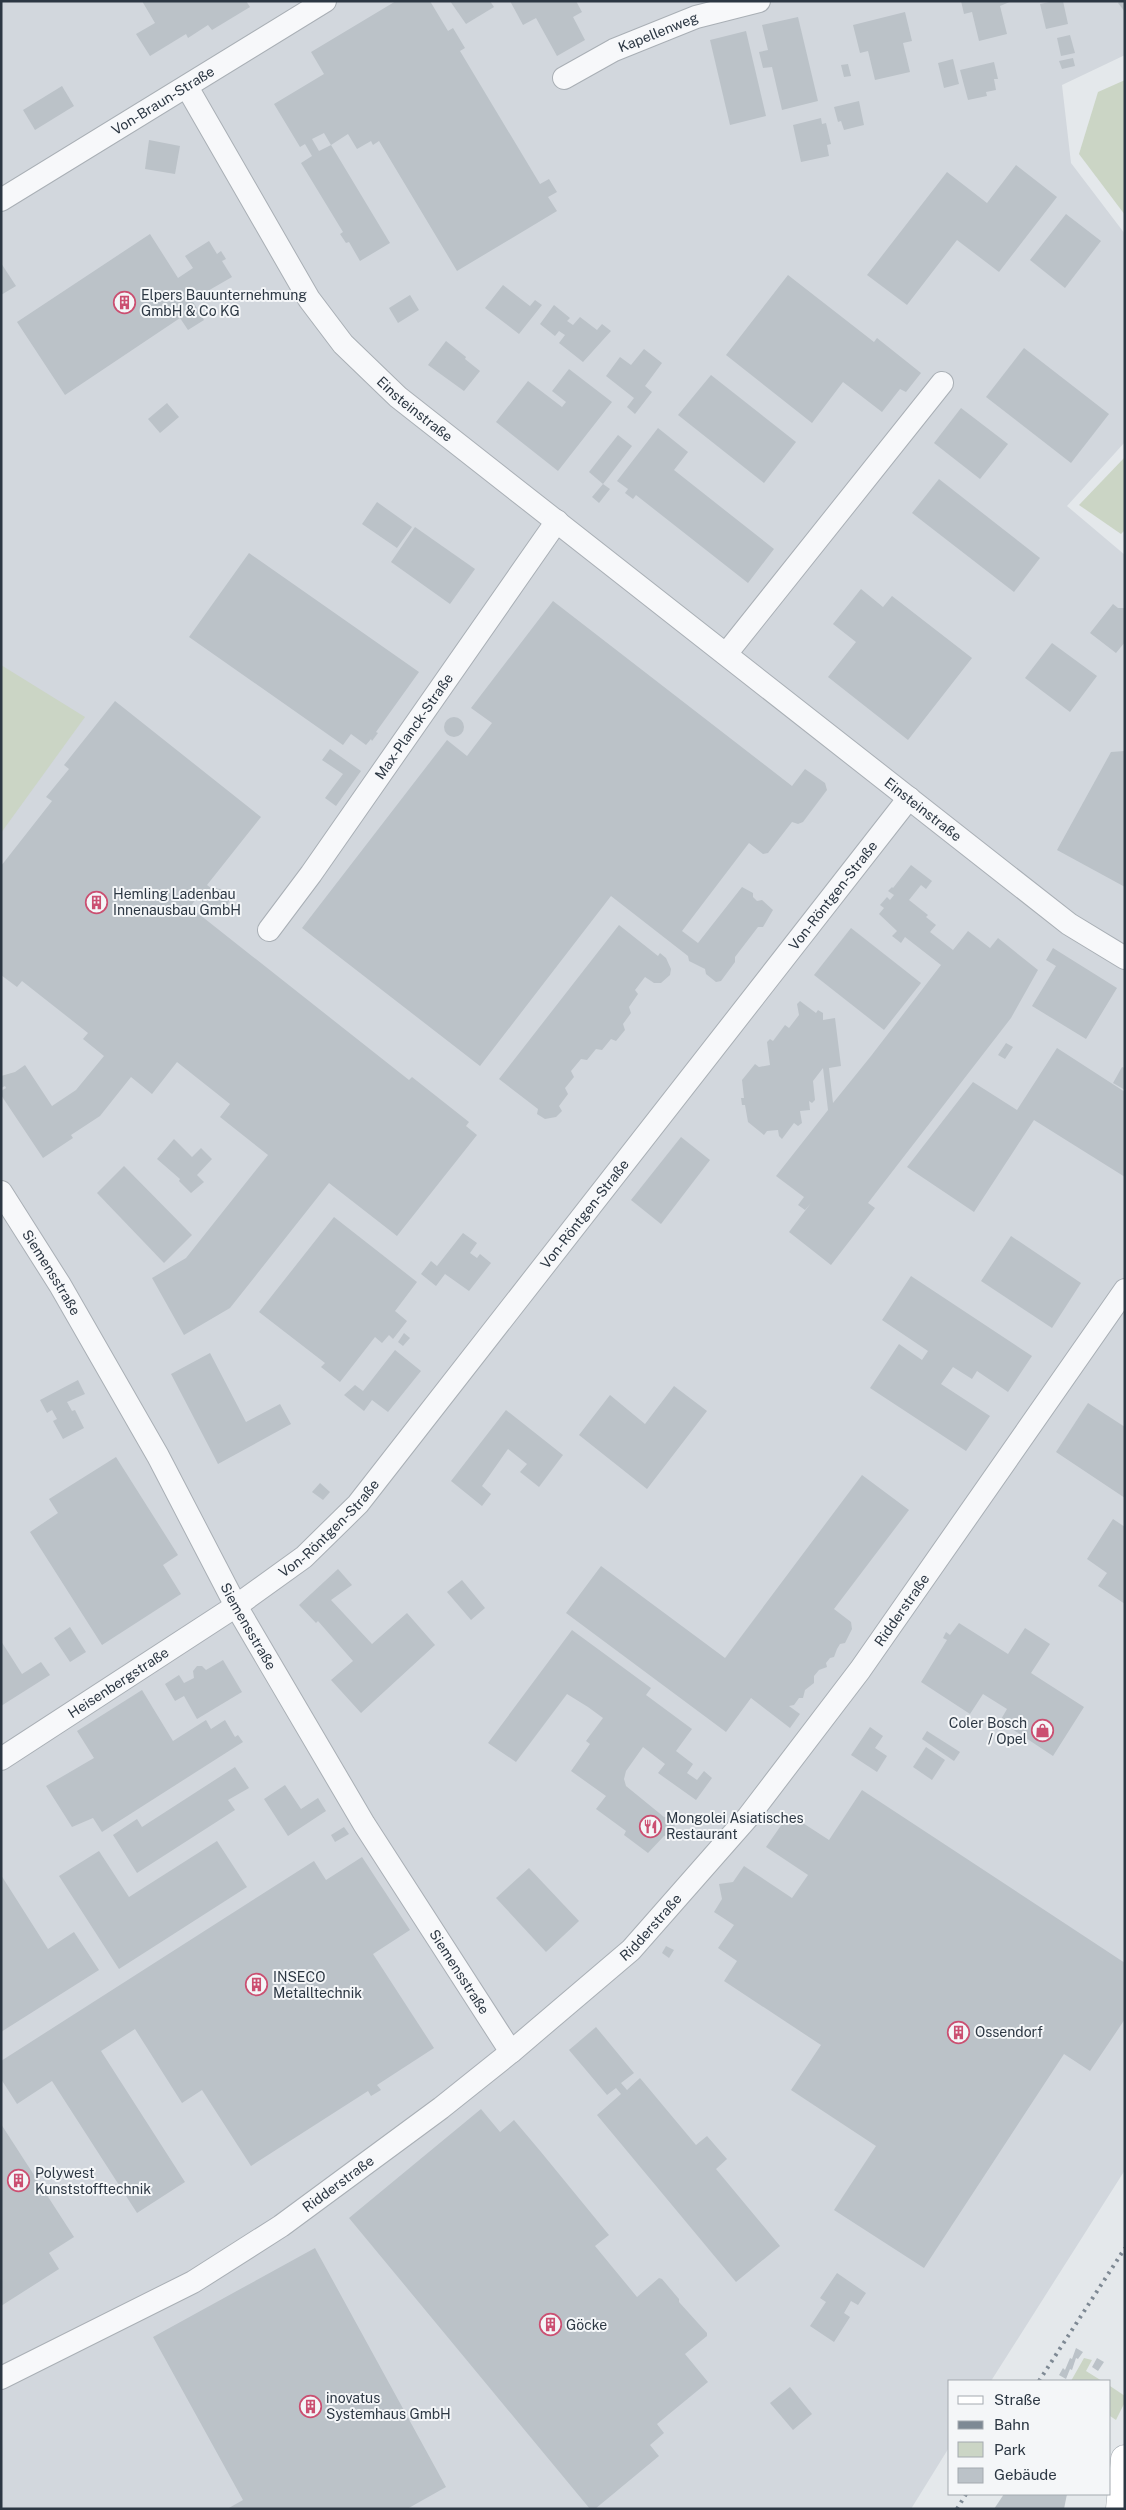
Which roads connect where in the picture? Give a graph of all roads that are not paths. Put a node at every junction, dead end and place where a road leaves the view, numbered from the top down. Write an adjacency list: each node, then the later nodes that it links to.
1 (326, 1): 4 (street, Von-Braun-Straße)
2 (759, 1): 3 (street, Kapellenweg)
3 (564, 78)
4 (187, 87): 5 (street, Von-Braun-Straße); 7 (street, Einsteinstraße)
5 (1, 200)
6 (942, 382): 8 (street)
7 (557, 521): 8 (street, Einsteinstraße); 10 (street, Max-Planck-Straße)
8 (726, 654): 9 (street, Einsteinstraße)
9 (909, 798): 11 (street, Einsteinstraße); 14 (street, Von-Röntgen-Straße)
10 (269, 930)
11 (1125, 958)
12 (1, 1192): 14 (street, Siemensstraße)
13 (1125, 1290): 16 (street, Ridderstraße)
14 (236, 1606): 15 (street, Heisenbergstraße); 16 (street, Siemensstraße)
15 (1, 1758)
16 (512, 2052): 17 (street, Ridderstraße)
17 (1, 2378)
18 (1125, 2459): 19 (main road)
19 (1120, 2509)

